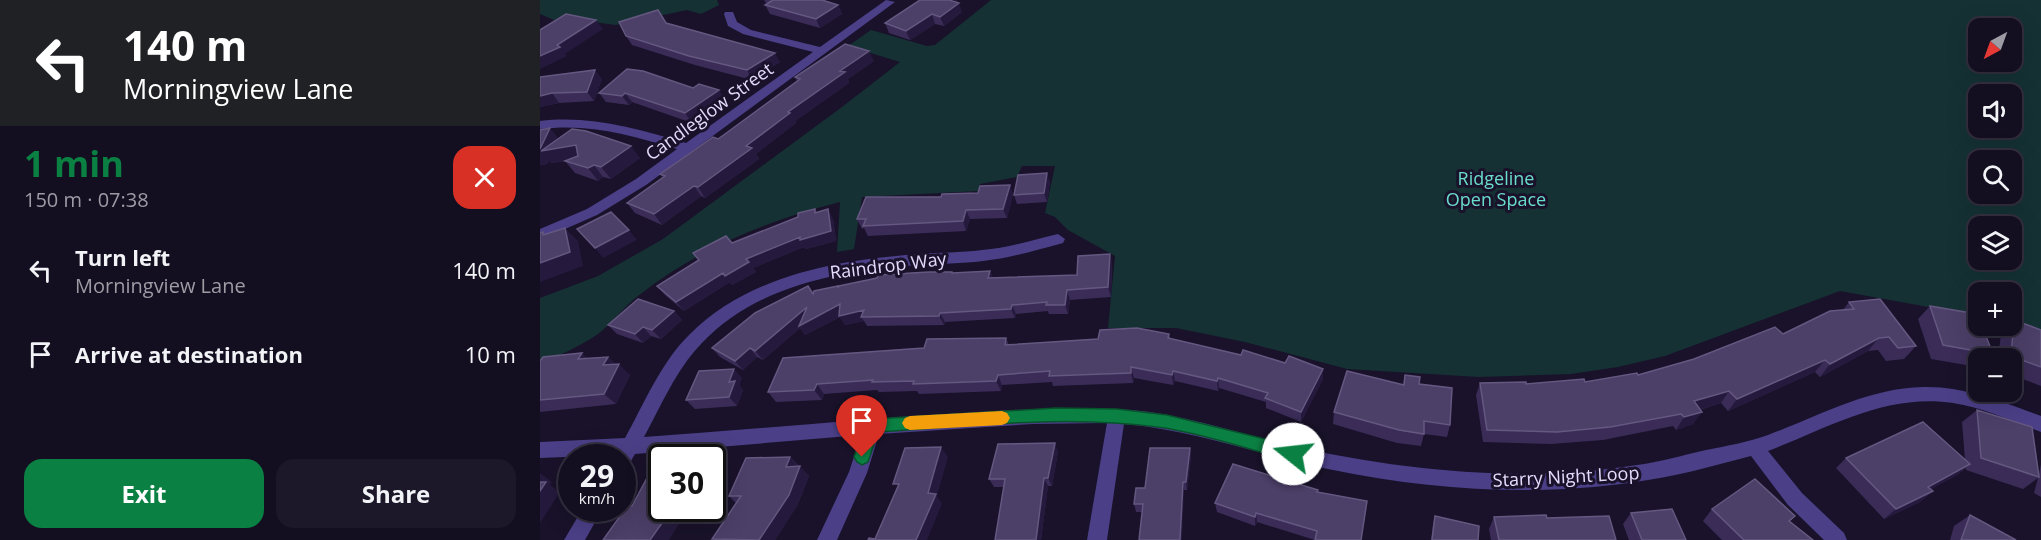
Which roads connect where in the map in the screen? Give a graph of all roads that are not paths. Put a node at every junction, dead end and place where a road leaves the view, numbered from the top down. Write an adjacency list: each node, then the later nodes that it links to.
1 (890, 2): 3 (street, Candleglow Street)
2 (729, 14): 3 (street)
3 (822, 51): 5 (street, Candleglow Street)
4 (540, 125): 5 (street)
5 (687, 148): 6 (street, Candleglow Street)
6 (540, 235)
7 (1058, 238): 11 (street, Raindrop Way)
8 (1117, 416): 10 (street, Starry Night Loop); 12 (street, Starry Night Loop); 19 (street)
9 (2041, 424): 12 (street, Starry Night Loop)
10 (873, 426): 15 (street, Starry Night Loop); 18 (street)
11 (631, 444)
12 (1754, 447): 20 (street)
13 (540, 450): 14 (street, Starry Night Loop)
14 (558, 451)
15 (636, 453)
16 (585, 522): 17 (street)
17 (574, 540)
18 (827, 540)
19 (1097, 540)
20 (1838, 540)

